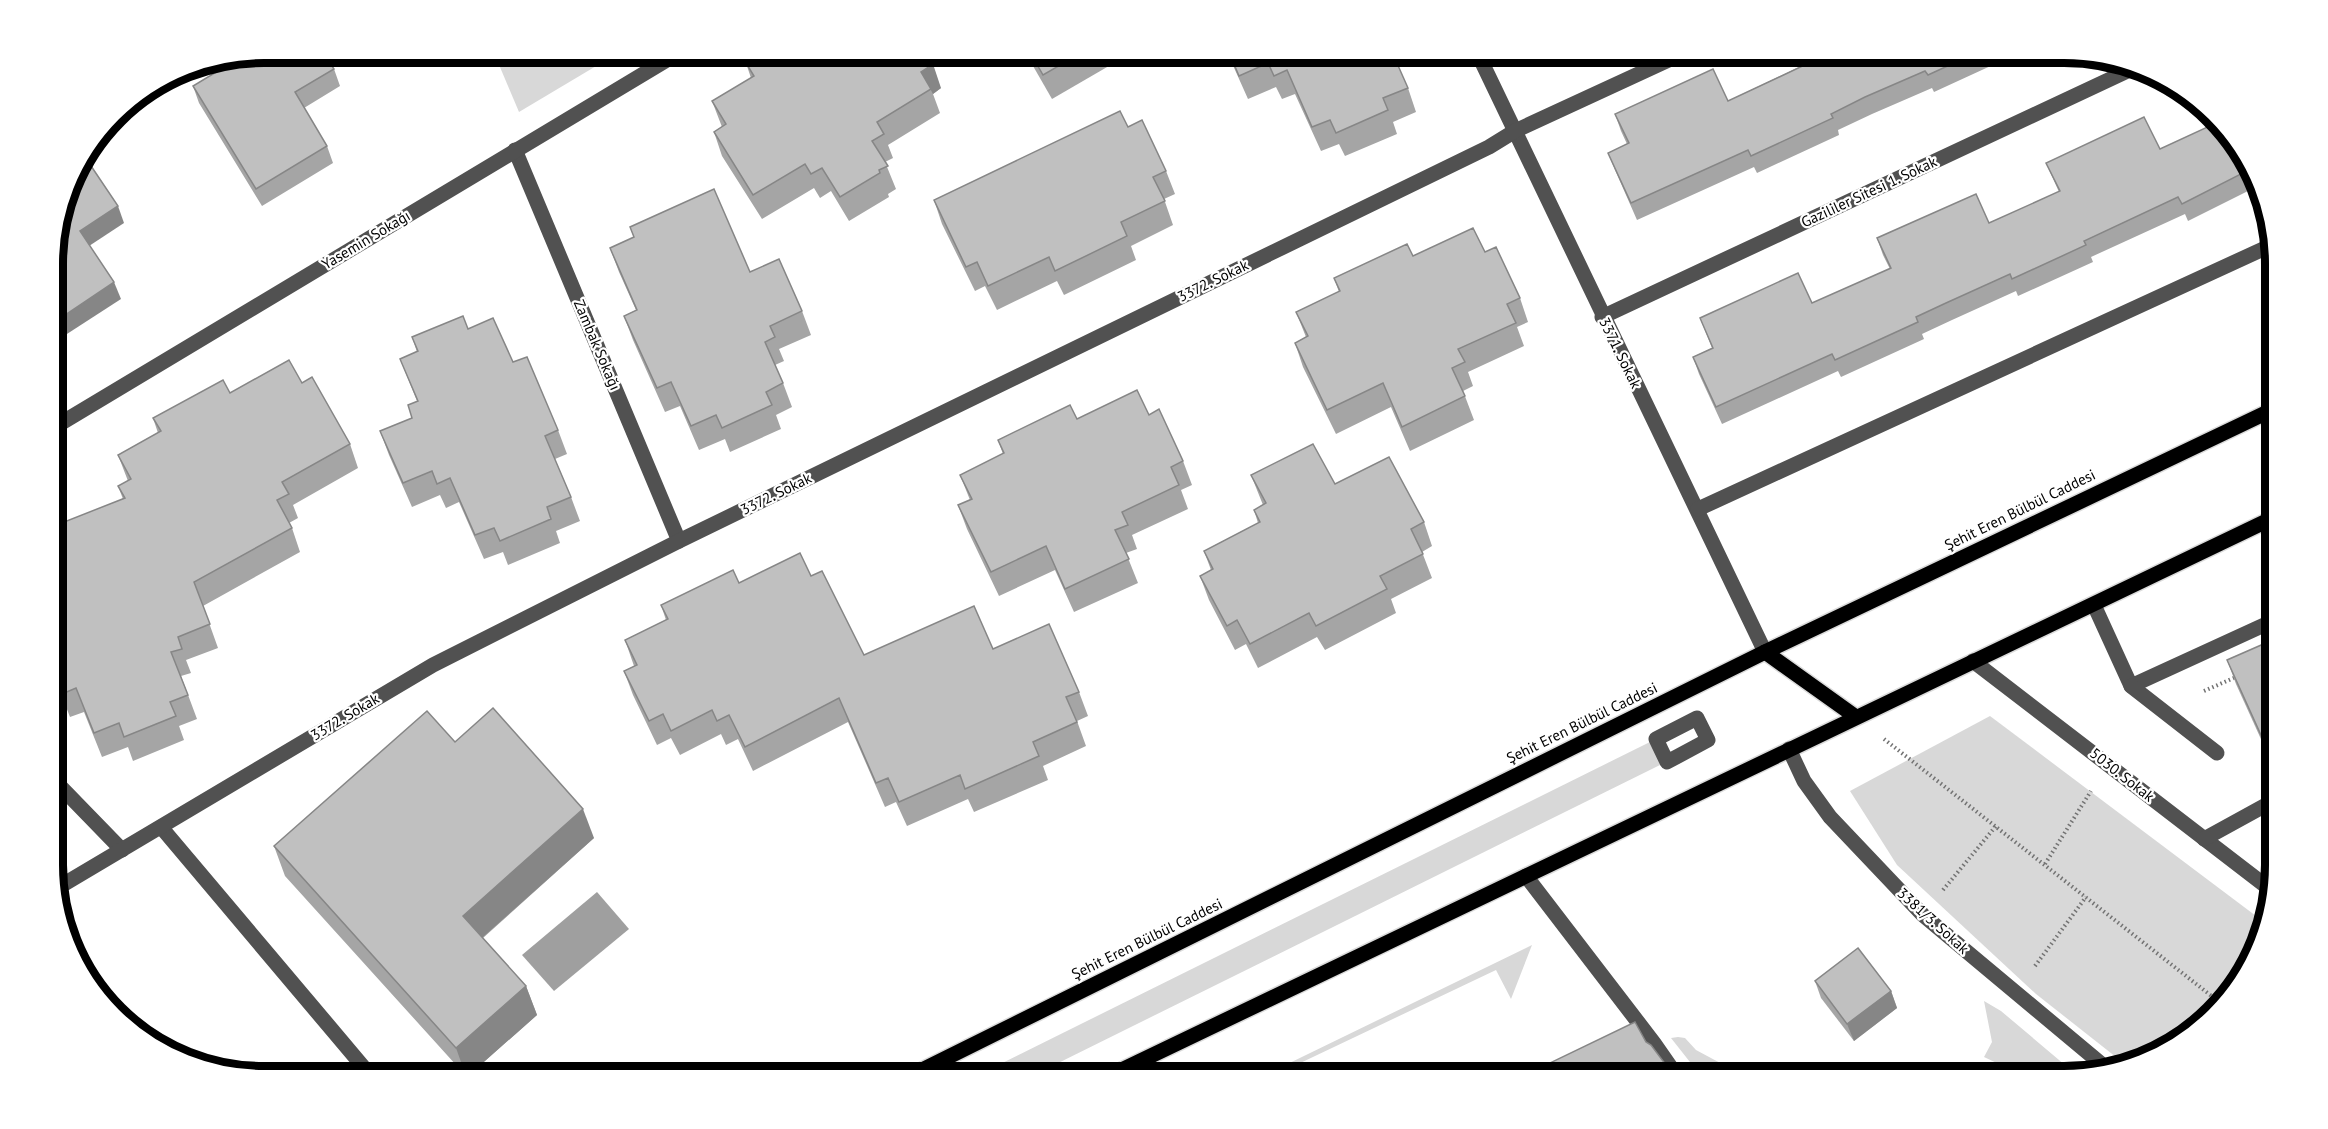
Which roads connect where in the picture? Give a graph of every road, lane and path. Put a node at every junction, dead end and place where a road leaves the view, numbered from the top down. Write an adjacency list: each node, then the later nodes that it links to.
1 (661, 63): 6 (street, Yasemin Sokağı)
2 (1482, 63): 5 (street, 3371. Sokak)
3 (1662, 63): 5 (street, 3372. Sokak)
4 (2124, 73): 8 (street, Gazililer Sitesi 1. Sokak)
5 (1515, 131): 8 (street, 3371. Sokak); 13 (street, 3372. Sokak)
6 (515, 150): 10 (street, Yasemin Sokağı); 13 (street, Zambak Sokağı)
7 (2264, 249): 11 (street)
8 (1602, 317): 11 (street, 3371. Sokak)
9 (2265, 413): 16 (main road, Şehit Eren Bülbül Caddesi)
10 (63, 422)
11 (1698, 509): 16 (street, 3371. Sokak)
12 (2265, 521): 14 (main road)
13 (679, 541): 27 (street, 3372. Sokak)
14 (2094, 605): 17 (main road); 18 (street)
15 (2265, 625): 18 (street)
16 (1765, 652): 19 (main road); 41 (main road, Şehit Eren Bülbül Caddesi)
17 (1973, 661): 19 (main road); 23 (street, 5030. Sokak)
18 (2131, 686): 21 (street)
19 (1856, 717): 20 (main road)
20 (1789, 749): 31 (main road); 35 (street, 3381/3. Sokak)
21 (2217, 753)
22 (1910, 759): 26 (path)
23 (2108, 765): 28 (street, 5030. Sokak); 30 (path)
24 (63, 789): 29 (street)
25 (2265, 805): 28 (street)
26 (1996, 826): 30 (path); 35 (path)
27 (161, 827): 29 (street, 3372. Sokak); 40 (street)
28 (2204, 839): 33 (street, 5030. Sokak)
29 (122, 850): 32 (street, 3372. Sokak)
30 (2044, 864): 34 (path)
31 (1526, 876): 38 (main road); 44 (street)
32 (64, 884)
33 (2264, 884)
34 (2086, 897): 36 (path); 37 (path)
35 (1923, 915): 36 (street, 3381/3. Sokak)
36 (2015, 993): 39 (street, 3381/3. Sokak)
37 (2214, 998)
38 (1139, 1062): 42 (main road); 43 (street)
39 (2100, 1063)
40 (363, 1066)
41 (930, 1066)
42 (1130, 1066)
43 (1141, 1066)
44 (1670, 1066)

